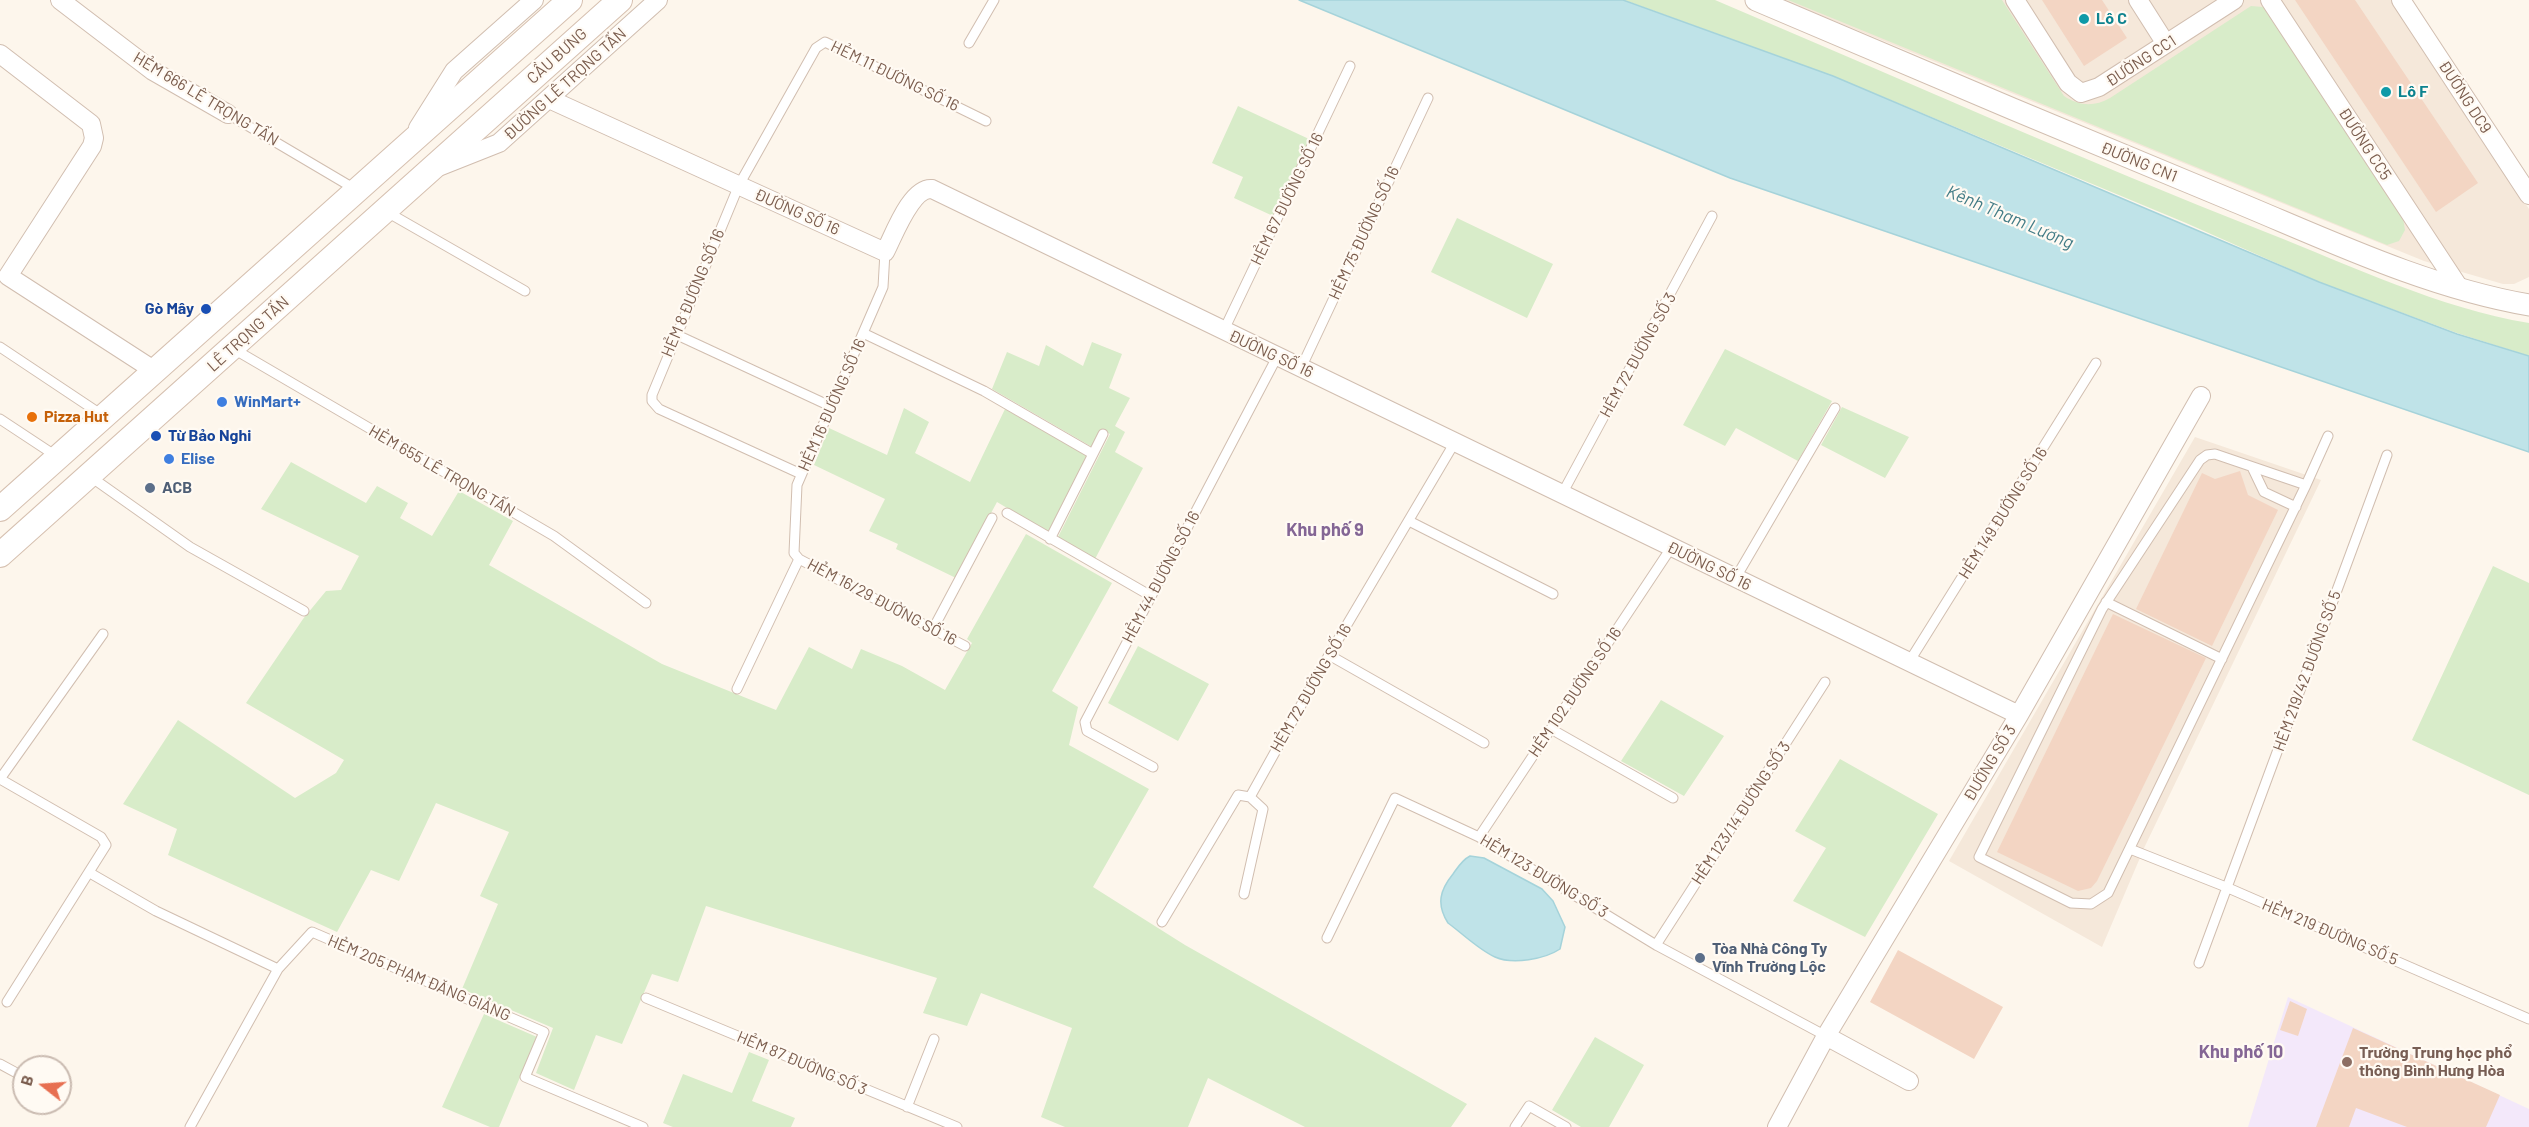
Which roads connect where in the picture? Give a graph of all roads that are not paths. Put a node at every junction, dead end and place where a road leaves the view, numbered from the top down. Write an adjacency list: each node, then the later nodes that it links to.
1 (534, 0): 22 (street)
2 (570, 0): 22 (main road, CẦU BƯNG)
3 (620, 0): 19 (main road, CẦU BƯNG)
4 (658, 0): 18 (street, ĐƯỜNG LÊ TRỌNG TẤN)
5 (994, 0): 13 (lane)
6 (1756, 0): 30 (street, ĐƯỜNG CN1)
7 (2015, 0): 14 (street, ĐƯỜNG CC1)
8 (2138, 0): 14 (street)
9 (2234, 0): 14 (street, ĐƯỜNG CC1)
10 (2270, 0): 30 (street, ĐƯỜNG CC5)
11 (2401, 0): 26 (street, ĐƯỜNG DC9)
12 (64, 1): 20 (street, HẺM 666 LÊ TRỌNG TẤN)
13 (969, 43)
14 (2166, 44)
15 (0, 54): 42 (street)
16 (1350, 66): 34 (lane, HẺM 67 ĐƯỜNG SỐ 16)
17 (1428, 98): 41 (lane, HẺM 75 ĐƯỜNG SỐ 16)
18 (549, 99): 23 (street, ĐƯỜNG LÊ TRỌNG TẤN); 24 (street, ĐƯỜNG SỐ 16)
19 (495, 112): 23 (main road, LÊ TRỌNG TẤN)
20 (228, 114): 25 (lane, HẺM 666 LÊ TRỌNG TẤN)
21 (986, 121): 24 (lane, HẺM 11 ĐƯỜNG SỐ 16)
22 (408, 144): 25 (main road)
23 (431, 170): 27 (main road, LÊ TRỌNG TẤN)
24 (739, 185): 29 (street, ĐƯỜNG SỐ 16); 36 (lane, HẺM 8 ĐƯỜNG SỐ 16)
25 (357, 190): 33 (main road)
26 (2529, 195)
27 (385, 211): 31 (lane); 38 (main road, LÊ TRỌNG TẤN)
28 (1712, 216): 58 (lane, HẺM 72 ĐƯỜNG SỐ 3)
29 (885, 252): 34 (street, ĐƯỜNG SỐ 16); 35 (lane, HẺM 16 ĐƯỜNG SỐ 16)
30 (2460, 289): 32 (street, ĐƯỜNG CN1)
31 (525, 291)
32 (2529, 305)
33 (203, 328): 38 (main road); 42 (main road)
34 (1223, 332): 39 (street, ĐƯỜNG SỐ 16)
35 (863, 333): 44 (lane, HẺM 16 ĐƯỜNG SỐ 16); 51 (lane)
36 (675, 334): 44 (lane); 55 (lane, HẺM 8 ĐƯỜNG SỐ 16)
37 (0, 347): 46 (lane)
38 (232, 348): 56 (main road, LÊ TRỌNG TẤN); 72 (lane, HẺM 655 LÊ TRỌNG TẤN)
39 (1277, 357): 41 (street, ĐƯỜNG SỐ 16); 70 (lane, HẺM 44 ĐƯỜNG SỐ 16)
40 (2096, 363): 79 (lane, HẺM 149 ĐƯỜNG SỐ 16)
41 (1301, 368): 50 (street, ĐƯỜNG SỐ 16)
42 (155, 371): 46 (main road)
43 (2201, 396): 82 (street, ĐƯỜNG SỐ 3)
44 (830, 406): 55 (lane, HẺM 16 ĐƯỜNG SỐ 16)
45 (1835, 408): 68 (lane)
46 (104, 417): 53 (main road)
47 (0, 419): 53 (lane)
48 (1103, 434): 51 (lane)
49 (2328, 436): 57 (lane)
50 (1455, 442): 58 (street, ĐƯỜNG SỐ 16); 63 (lane, HẺM 72 ĐƯỜNG SỐ 16)
51 (1093, 454): 64 (lane)
52 (2387, 455): 92 (lane, HẺM 219/42 ĐƯỜNG SỐ 5)
53 (58, 457): 60 (main road)
54 (2252, 467): 57 (lane); 59 (lane); 71 (lane)
55 (801, 474): 67 (lane, HẺM 16 ĐƯỜNG SỐ 16)
56 (89, 476): 66 (main road, LÊ TRỌNG TẤN); 73 (lane)
57 (2306, 485): 59 (lane)
58 (1562, 494): 65 (street, ĐƯỜNG SỐ 16)
59 (2295, 507): 78 (lane)
60 (0, 509)
61 (1007, 513): 64 (lane)
62 (992, 518): 74 (lane)
63 (1409, 521): 69 (lane); 77 (lane, HẺM 72 ĐƯỜNG SỐ 16)
64 (1050, 539): 70 (lane)
65 (1671, 548): 68 (street, ĐƯỜNG SỐ 16); 83 (lane, HẺM 102 ĐƯỜNG SỐ 16)
66 (0, 555)
67 (799, 559): 74 (lane, HẺM 16/29 ĐƯỜNG SỐ 16); 81 (lane)
68 (1735, 579): 79 (street, ĐƯỜNG SỐ 16)
69 (1553, 594)
70 (1151, 596): 85 (lane, HẺM 44 ĐƯỜNG SỐ 16)
71 (2106, 602): 78 (lane); 90 (lane)
72 (646, 603)
73 (304, 610)
74 (933, 629): 76 (lane, HẺM 16/29 ĐƯỜNG SỐ 16)
75 (103, 634): 86 (lane)
76 (965, 646)
77 (1329, 655): 84 (lane); 87 (lane, HẺM 72 ĐƯỜNG SỐ 16)
78 (2222, 659): 90 (lane)
79 (1909, 662): 82 (street, ĐƯỜNG SỐ 16)
80 (1825, 682): 96 (lane, HẺM 123/14 ĐƯỜNG SỐ 3)
81 (737, 689)
82 (2019, 715): 102 (street, ĐƯỜNG SỐ 3)
83 (1551, 729): 88 (lane); 89 (lane, HẺM 102 ĐƯỜNG SỐ 16)
84 (1484, 742)
85 (1153, 767)
86 (0, 779): 91 (lane)
87 (1250, 797): 93 (lane); 94 (lane, HẺM 72 ĐƯỜNG SỐ 16)
88 (1673, 798)
89 (1479, 837): 95 (lane, HẺM 123 ĐƯỜNG SỐ 3); 96 (lane, HẺM 123 ĐƯỜNG SỐ 3)
90 (2130, 849): 92 (lane, HẺM 219 ĐƯỜNG SỐ 5)
91 (90, 873): 98 (lane); 100 (lane)
92 (2226, 887): 97 (lane, HẺM 219/42 ĐƯỜNG SỐ 5); 101 (lane, HẺM 219 ĐƯỜNG SỐ 5)
93 (1244, 894)
94 (1162, 922)
95 (1327, 938)
96 (1656, 945): 102 (lane, HẺM 123 ĐƯỜNG SỐ 3)
97 (2199, 963)
98 (278, 969): 106 (lane, HẺM 205 PHẠM ĐĂNG GIẢNG); 107 (lane, HẺM 205 PHẠM ĐĂNG GIẢNG)
99 (646, 998): 105 (lane, HẺM 87 ĐƯỜNG SỐ 3)
100 (7, 1002)
101 (2529, 1019)
102 (1826, 1036): 104 (street); 111 (street, ĐƯỜNG SỐ 3)
103 (933, 1039): 105 (lane)
104 (1909, 1081)
105 (907, 1107): 108 (lane, HẺM 87 ĐƯỜNG SỐ 3)
106 (189, 1127)
107 (643, 1127)
108 (957, 1127)
109 (1515, 1127): 110 (lane)
110 (1566, 1127)
111 (1777, 1127)

